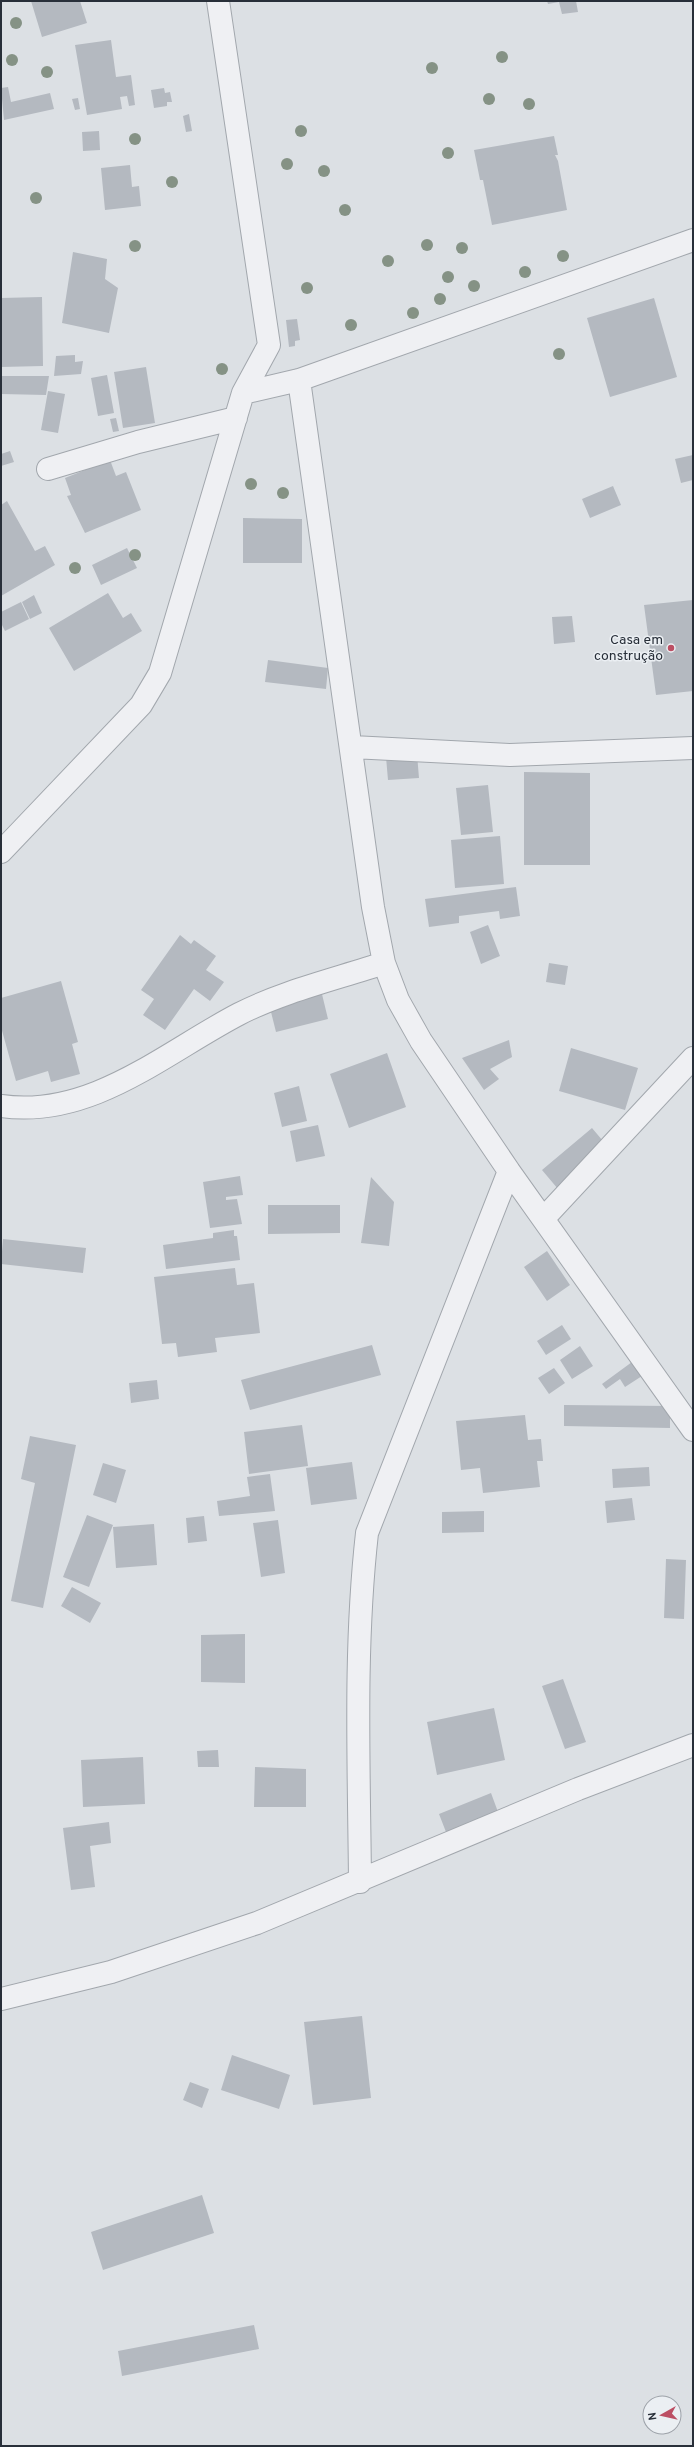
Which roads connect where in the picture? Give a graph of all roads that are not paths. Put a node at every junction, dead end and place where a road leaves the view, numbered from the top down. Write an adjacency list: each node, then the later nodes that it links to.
1 (218, 1): 4 (street)
2 (693, 240): 3 (street)
3 (299, 380): 4 (street); 7 (street)
4 (243, 393): 5 (street)
5 (236, 418): 6 (street); 9 (street)
6 (48, 469)
7 (352, 747): 8 (street); 10 (street)
8 (693, 748)
9 (1, 852)
10 (384, 963): 12 (street); 13 (street)
11 (693, 1058): 14 (street)
12 (1, 1106)
13 (509, 1171): 14 (street); 17 (street)
14 (544, 1218): 15 (street)
15 (693, 1430)
16 (693, 1745): 17 (street)
17 (360, 1882): 18 (street)
18 (1, 1999)

